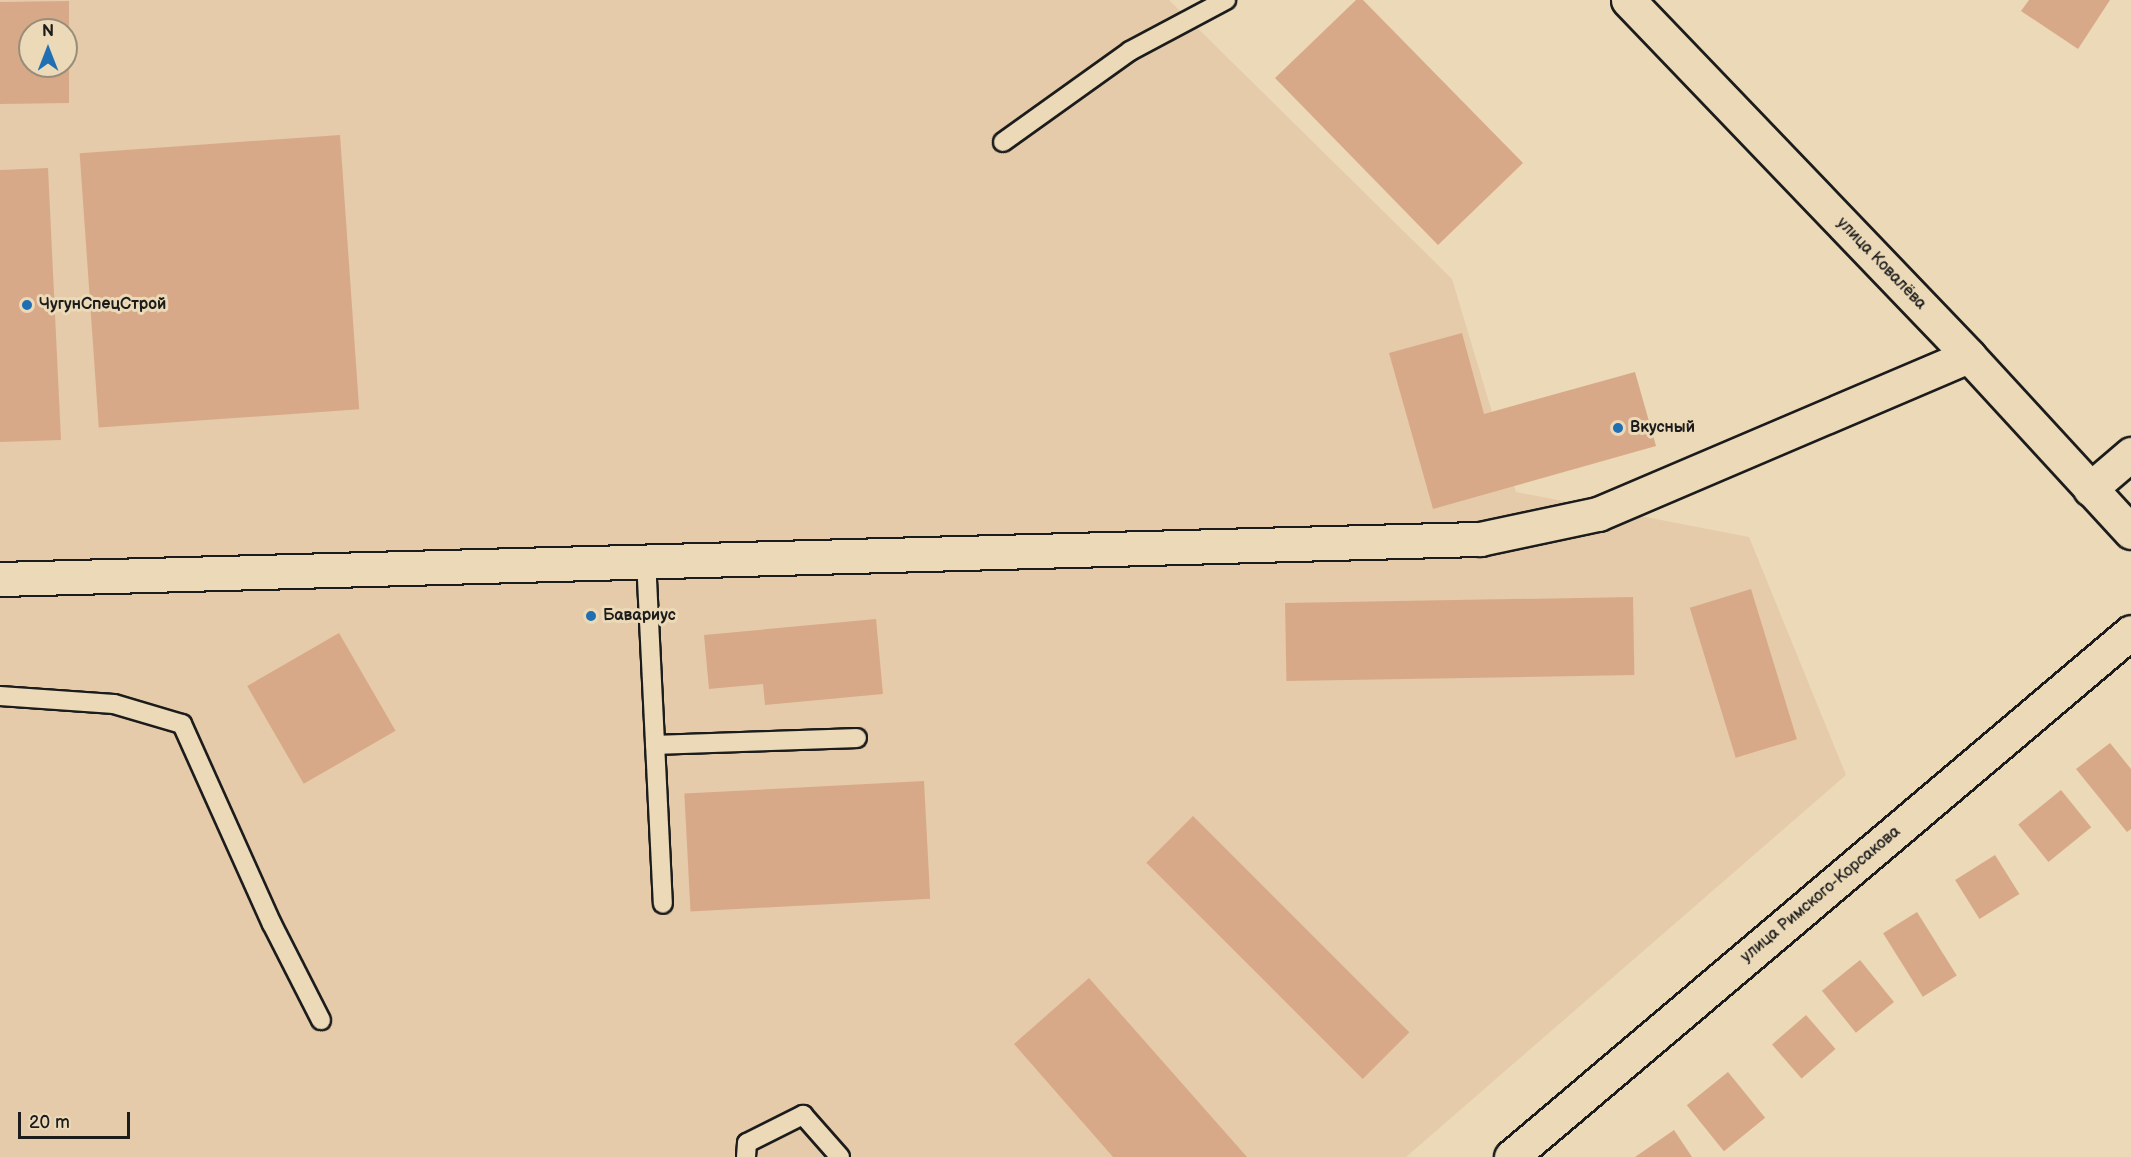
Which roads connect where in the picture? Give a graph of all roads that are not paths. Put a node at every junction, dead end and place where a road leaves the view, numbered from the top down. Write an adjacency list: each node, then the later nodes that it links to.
1 (1226, 0): 3 (lane)
2 (1628, 0): 4 (street, улица Ковалёва)
3 (1003, 142)
4 (1969, 356): 6 (street, улица Ковалёва); 8 (street)
5 (2131, 454): 6 (street)
6 (2090, 489): 7 (street, улица Ковалёва)
7 (2131, 532)
8 (646, 559): 9 (street); 13 (lane)
9 (0, 579)
10 (2131, 632): 18 (street, улица Римского-Корсакова)
11 (0, 696): 15 (lane)
12 (857, 738): 13 (lane)
13 (656, 745): 14 (lane)
14 (663, 904)
15 (321, 1020)
16 (746, 1157): 17 (lane)
17 (840, 1157)
18 (1511, 1157)

